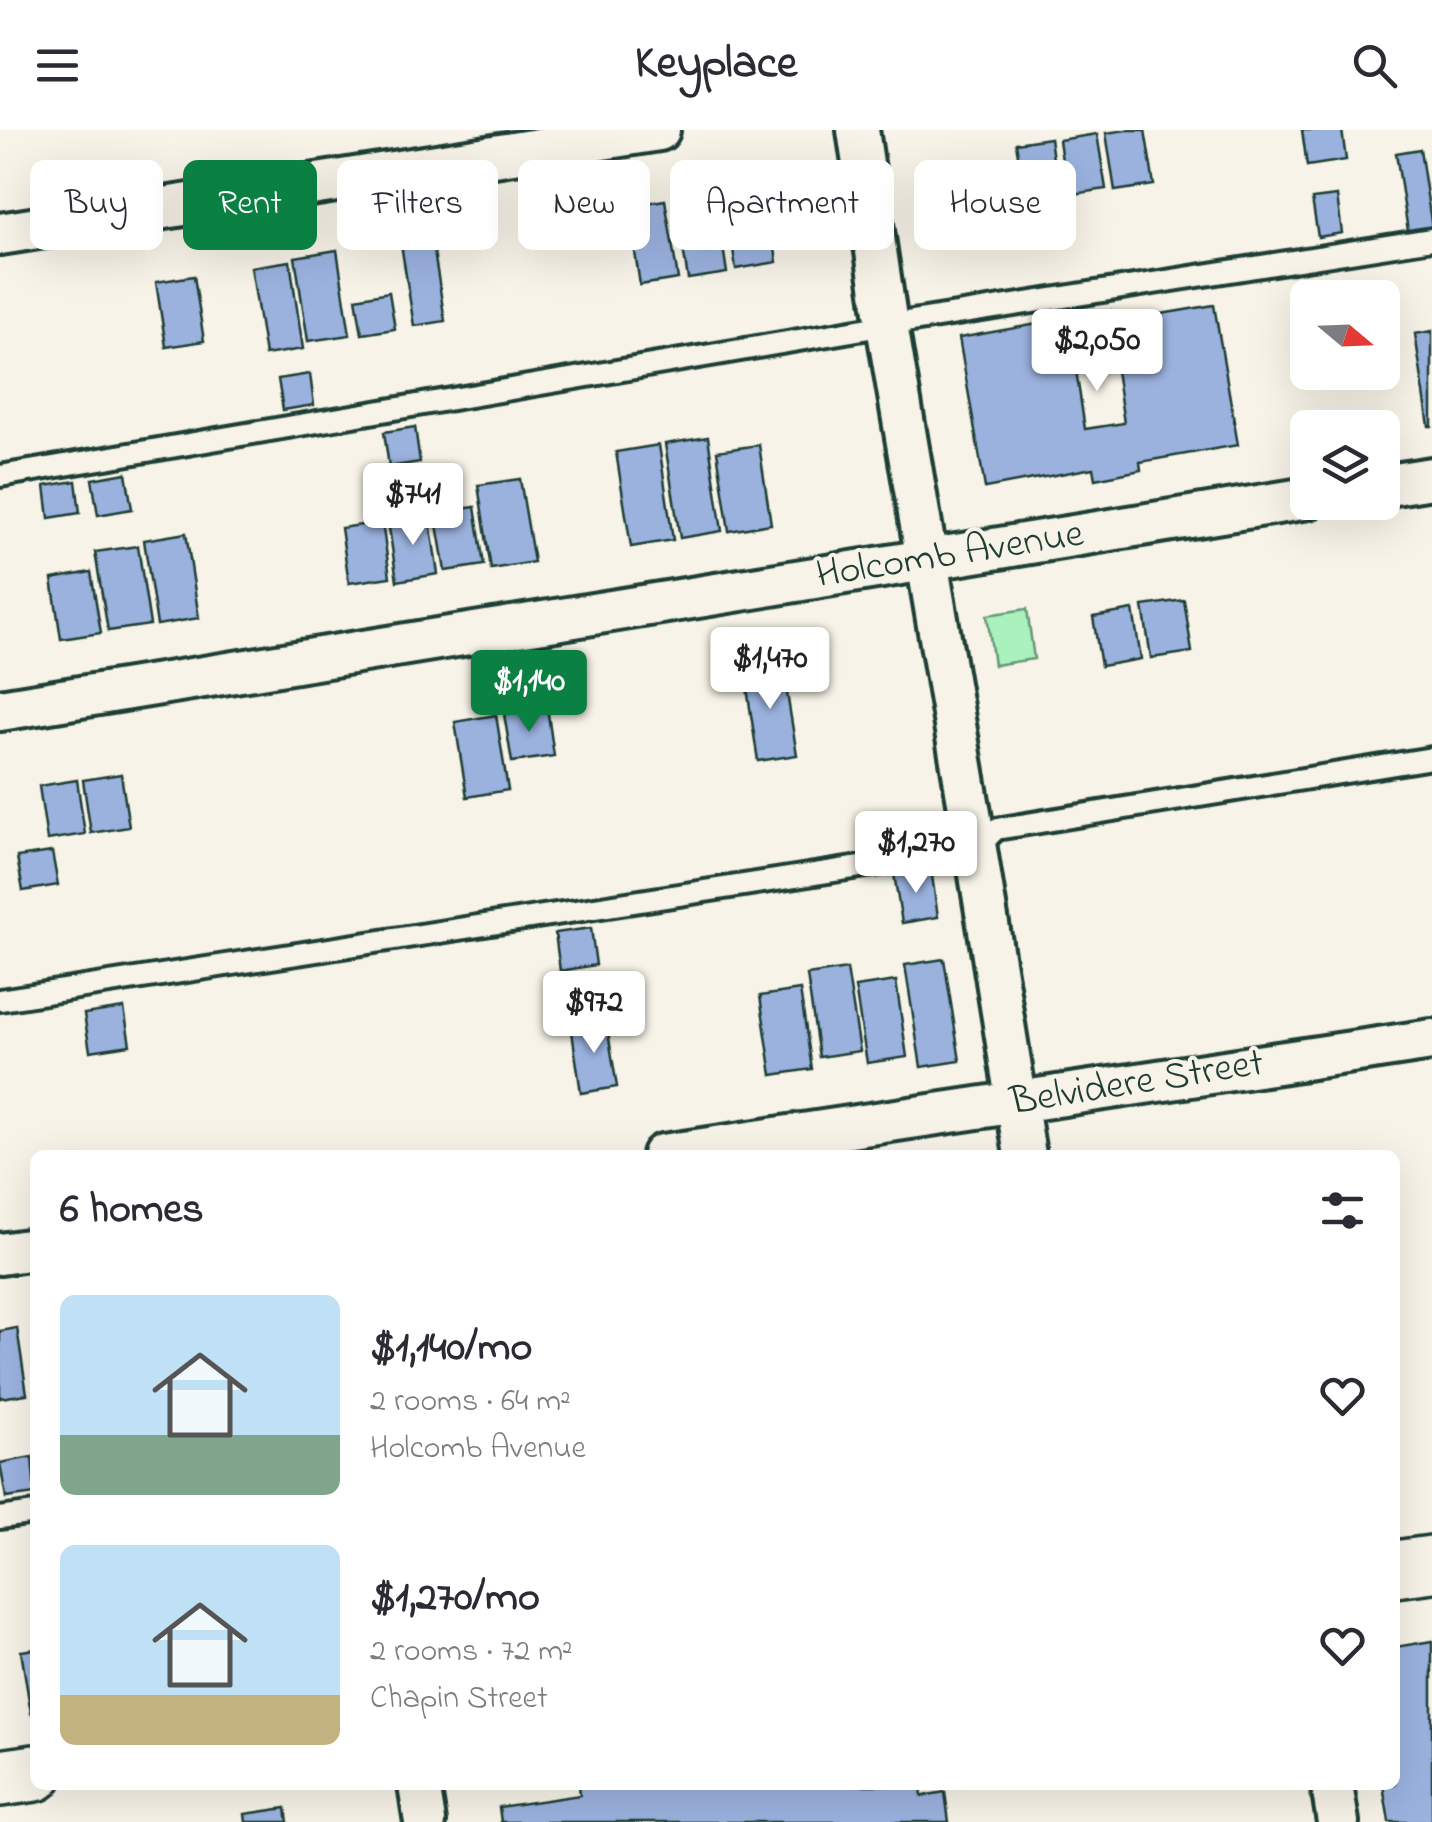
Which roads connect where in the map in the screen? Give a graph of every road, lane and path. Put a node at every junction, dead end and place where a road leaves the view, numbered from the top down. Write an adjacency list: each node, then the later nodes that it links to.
1 (659, 130): 3 (street)
2 (858, 130): 5 (street)
3 (0, 234)
4 (1432, 238): 5 (lane)
5 (887, 325): 6 (lane); 10 (street)
6 (0, 476)
7 (1432, 478): 8 (street)
8 (1400, 483)
9 (1290, 501): 10 (street, Holcomb Avenue)
10 (927, 560): 11 (street, Holcomb Avenue); 13 (street)
11 (0, 710)
12 (1432, 758): 13 (lane)
13 (976, 849): 14 (lane); 16 (street)
14 (0, 1000)
15 (1432, 1040): 16 (street, Belvidere Street)
16 (1016, 1102): 17 (street, Belvidere Street); 18 (street)
17 (696, 1150)
18 (1024, 1150)
19 (30, 1250): 20 (street)
20 (0, 1254)
21 (30, 1513): 22 (lane)
22 (0, 1518)
23 (1432, 1564): 24 (street)
24 (1400, 1569)
25 (30, 1774): 26 (street)
26 (0, 1778)
27 (420, 1790): 29 (street)
28 (1333, 1790): 30 (street)
29 (424, 1822)
30 (1338, 1822)

